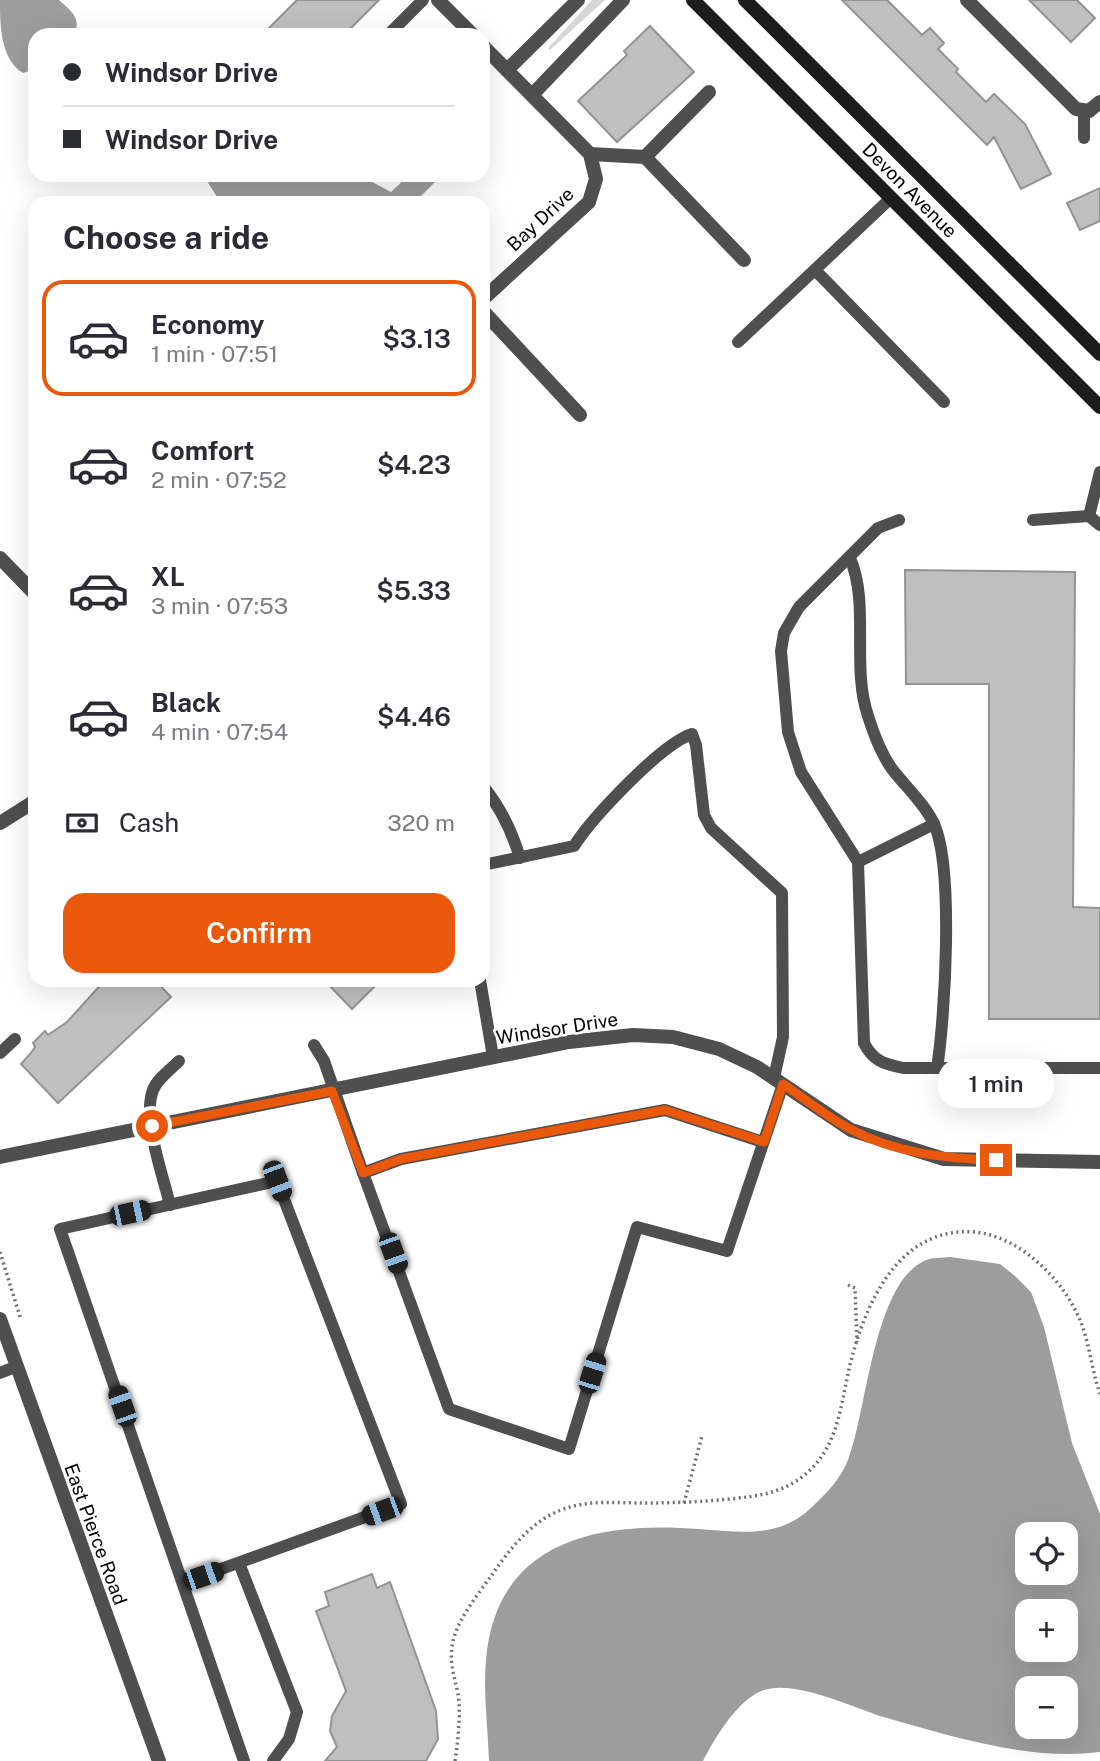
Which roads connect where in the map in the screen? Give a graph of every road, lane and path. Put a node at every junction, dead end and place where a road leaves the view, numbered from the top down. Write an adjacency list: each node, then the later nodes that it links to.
1 (424, 0): 8 (lane)
2 (438, 0): 9 (street)
3 (578, 0): 11 (street)
4 (623, 0): 13 (street)
5 (692, 0): 19 (main road, Devon Avenue)
6 (745, 0): 25 (main road, Devon Avenue)
7 (967, 0): 15 (street)
8 (395, 28)
9 (465, 28)
10 (490, 53): 11 (street)
11 (507, 70): 13 (street)
12 (709, 92): 18 (street)
13 (531, 95): 17 (street)
14 (1100, 102): 15 (street)
15 (1084, 111): 16 (lane)
16 (1084, 138)
17 (590, 154): 18 (street); 22 (street, Bay Drive)
18 (645, 157): 20 (street)
19 (891, 198): 21 (lane); 27 (main road, Devon Avenue)
20 (744, 260)
21 (815, 270): 24 (lane); 26 (lane)
22 (490, 293)
23 (490, 319): 28 (street)
24 (738, 342)
25 (1100, 354)
26 (944, 402)
27 (1100, 407)
28 (580, 415)
29 (1100, 472): 30 (lane)
30 (1099, 492): 31 (lane)
31 (1089, 516): 33 (lane); 34 (lane)
32 (899, 520): 36 (lane)
33 (1033, 520)
34 (1100, 525)
35 (0, 558): 37 (street)
36 (850, 558): 41 (lane); 43 (lane)
37 (28, 587)
38 (490, 796): 42 (lane)
39 (28, 805): 40 (street)
40 (0, 823)
41 (934, 824): 43 (lane); 51 (lane)
42 (520, 858): 44 (lane); 53 (lane)
43 (858, 862): 51 (lane)
44 (490, 864)
45 (481, 987): 49 (lane)
46 (15, 1039): 48 (lane)
47 (314, 1045): 54 (lane)
48 (0, 1053)
49 (493, 1057): 53 (street, Windsor Drive); 54 (street, Windsor Drive)
50 (179, 1061): 55 (lane)
51 (937, 1068): 52 (lane)
52 (1100, 1068)
53 (778, 1081): 56 (lane); 58 (street, Windsor Drive)
54 (332, 1091): 55 (street, Windsor Drive); 59 (lane)
55 (152, 1126): 57 (street, Windsor Drive); 60 (lane)
56 (764, 1142): 59 (lane); 59 (lane)
57 (0, 1157)
58 (1100, 1162)
59 (363, 1173)
60 (170, 1205): 69 (lane); 70 (lane)
61 (848, 1285): 63 (path)
62 (0, 1319): 64 (street, East Pierce Road)
63 (857, 1345): 66 (path); 68 (path)
64 (15, 1367): 65 (lane); 71 (street, East Pierce Road)
65 (0, 1373)
66 (1100, 1394)
67 (702, 1436): 68 (path)
68 (684, 1503): 74 (path)
69 (239, 1563): 70 (lane); 73 (lane)
70 (185, 1582): 72 (lane)
71 (159, 1761)
72 (244, 1761)
73 (273, 1761)
74 (455, 1761)

